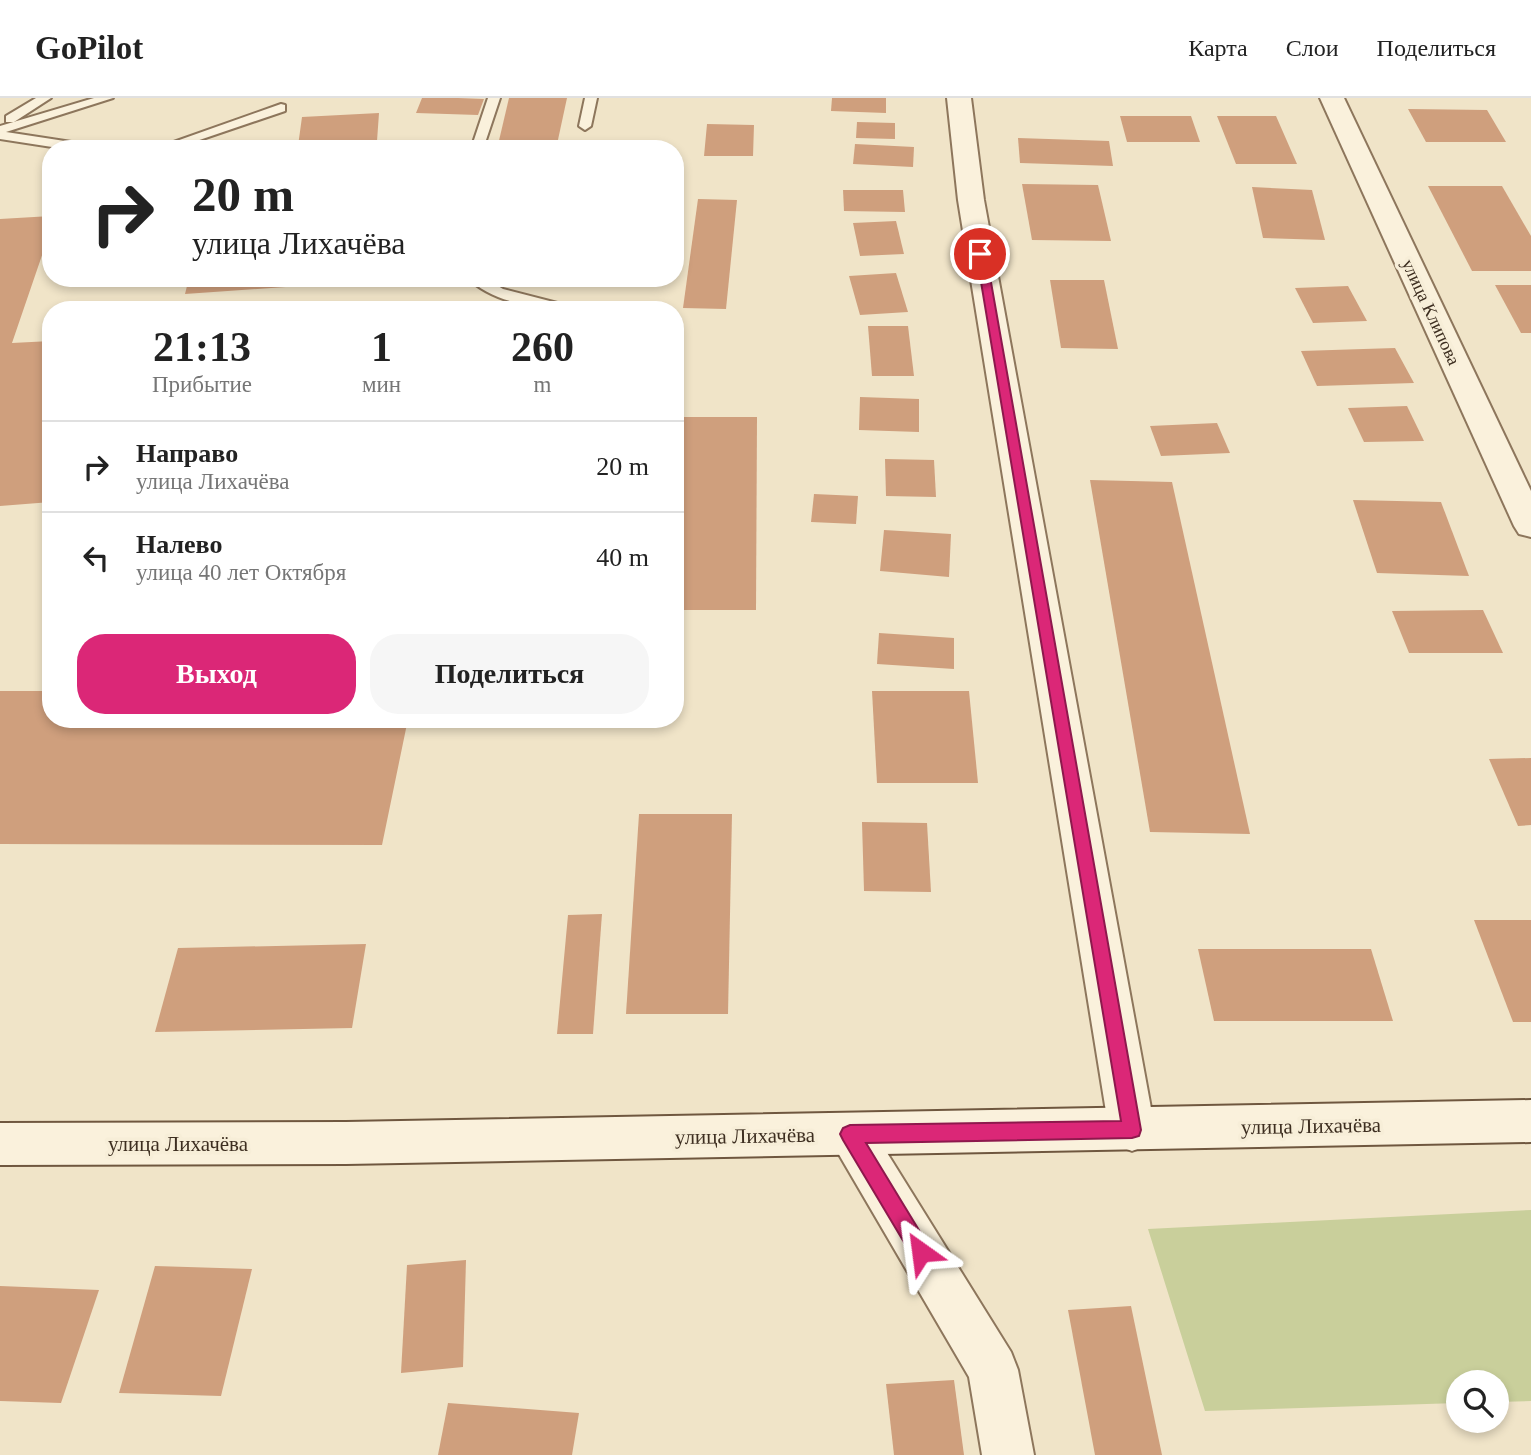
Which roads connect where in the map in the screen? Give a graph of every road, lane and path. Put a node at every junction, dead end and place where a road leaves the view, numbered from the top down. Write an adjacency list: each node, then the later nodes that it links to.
1 (45, 98): 9 (lane)
2 (107, 98): 9 (lane)
3 (494, 98): 12 (lane)
4 (591, 98): 8 (lane)
5 (959, 98): 18 (street)
6 (1332, 98): 16 (street, улица Клипова)
7 (281, 108): 11 (lane)
8 (585, 125)
9 (0, 127)
10 (0, 135): 13 (lane)
11 (187, 140)
12 (480, 140)
13 (42, 141)
14 (490, 287): 15 (lane)
15 (533, 301)
16 (1531, 526)
17 (1531, 1121): 18 (street, улица Лихачёва)
18 (1132, 1130): 19 (street, улица Лихачёва)
19 (850, 1134): 20 (street, улица Лихачёва); 21 (street)
20 (0, 1144)
21 (1008, 1455)

